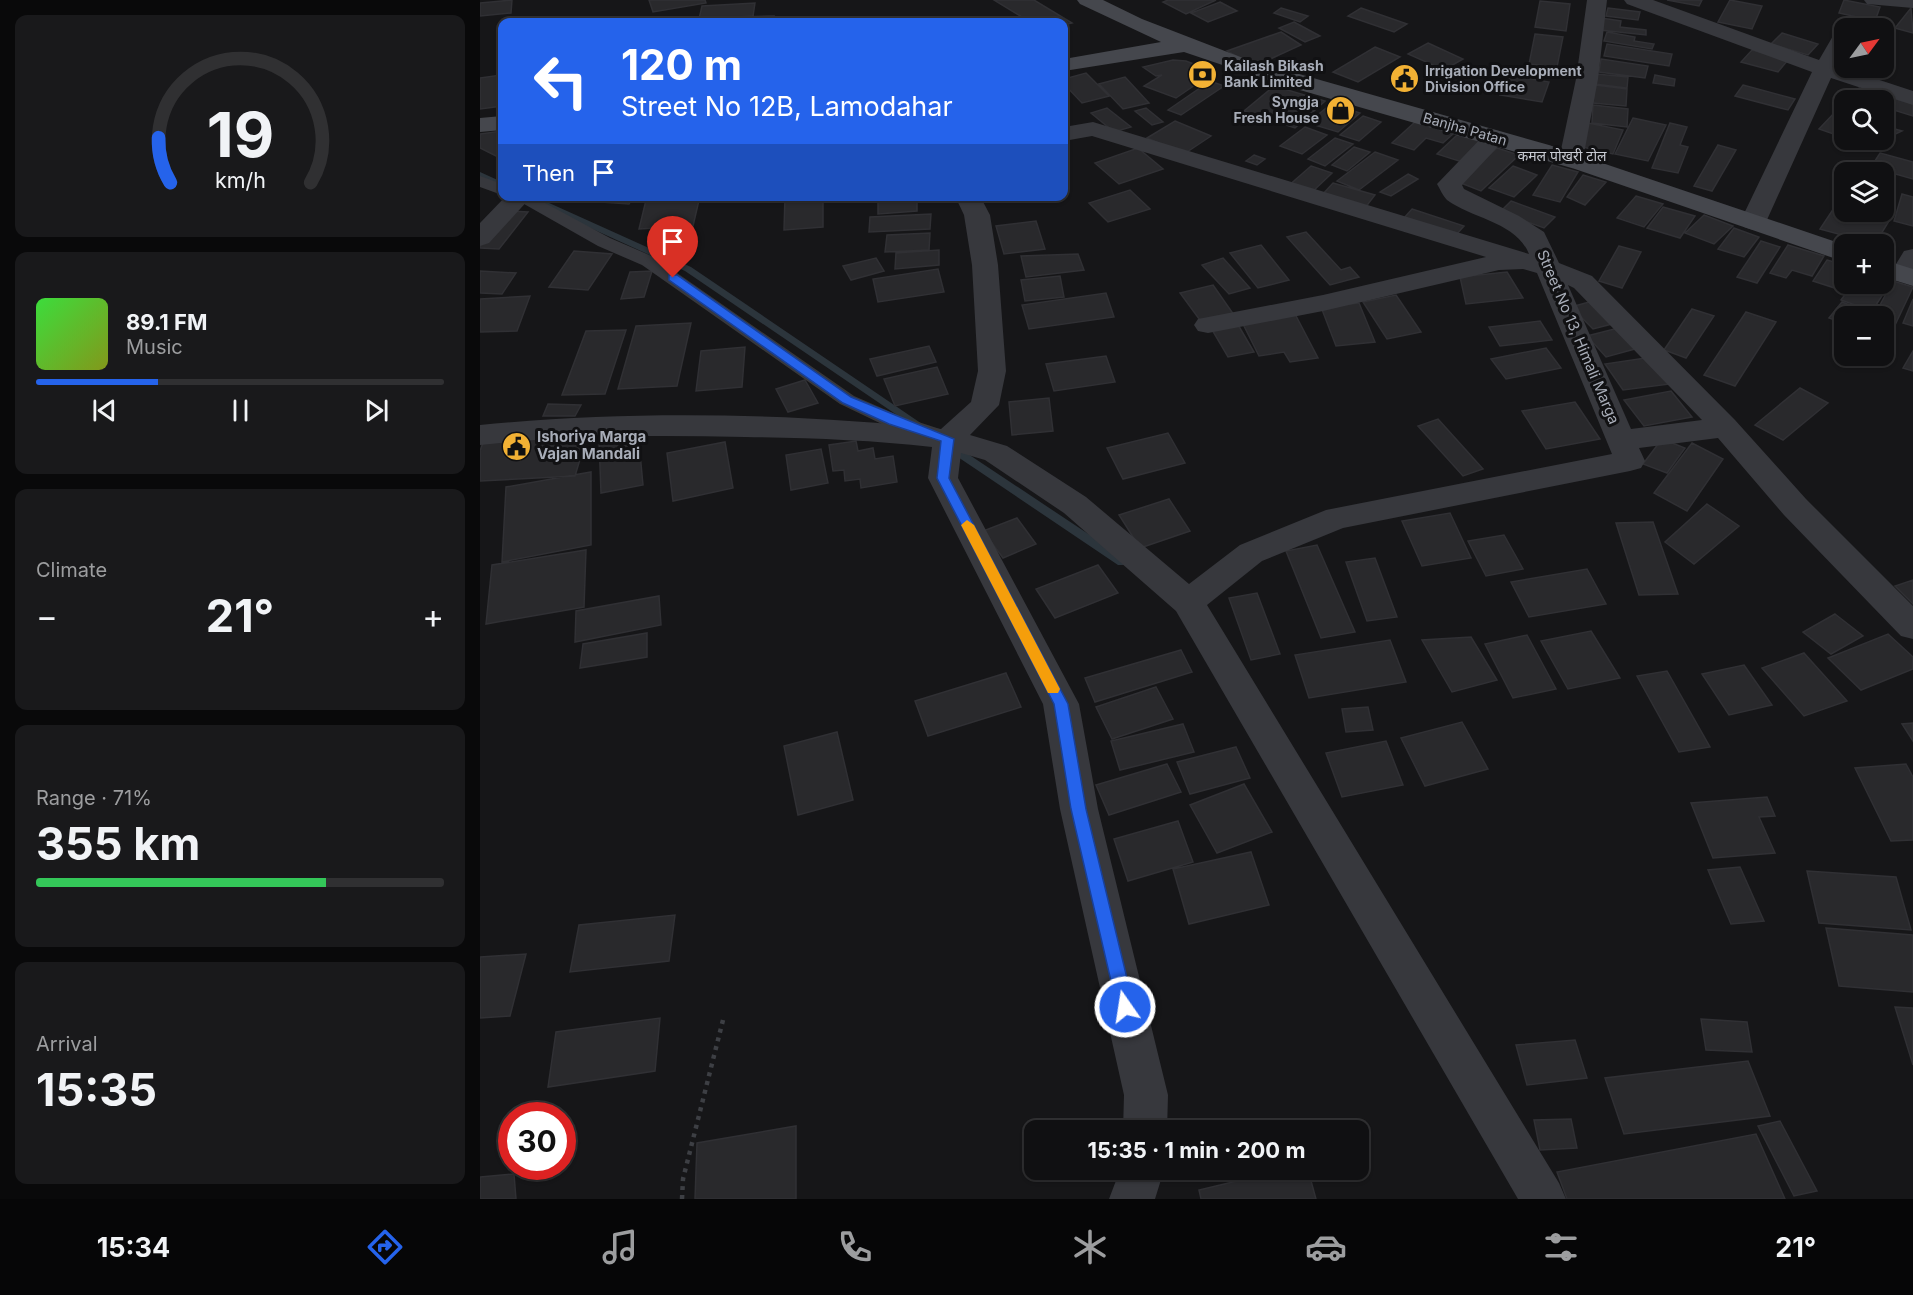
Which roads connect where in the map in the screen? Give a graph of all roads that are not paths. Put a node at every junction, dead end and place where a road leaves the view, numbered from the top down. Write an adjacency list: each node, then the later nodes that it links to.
1 (1087, 0): 6 (main road, Banjha Patan)
2 (1597, 0): 15 (street)
3 (1634, 0): 9 (street)
4 (1874, 0): 5 (street)
5 (1913, 2)
6 (1184, 45): 8 (main road); 14 (main road, Banjha Patan)
7 (1834, 52): 9 (street)
8 (1068, 64)
9 (1824, 69): 10 (street); 21 (street)
10 (1913, 98)
11 (498, 123): 12 (main road)
12 (480, 125)
13 (1068, 133): 24 (street)
14 (1495, 137): 15 (main road, Banjha Patan); 24 (street, Street No 13, Himali Marga)
15 (1571, 159): 21 (main road, Banjha Patan)
16 (480, 181): 17 (lane)
17 (498, 188)
18 (515, 201): 22 (street)
19 (527, 201): 28 (lane)
20 (970, 201): 28 (street)
21 (1753, 222): 23 (main road, Banjha Patan)
22 (480, 238)
23 (1834, 250)
24 (1547, 267): 25 (street); 26 (street); 29 (street, Street No 13, Himali Marga)
25 (1208, 325)
26 (1725, 427): 29 (street); 31 (street)
27 (480, 435): 28 (street)
28 (948, 439): 30 (street); 32 (street)
29 (1626, 450): 30 (street)
30 (1188, 602): 35 (street)
31 (1913, 627)
32 (1145, 1120)
33 (1139, 1180): 34 (street)
34 (1132, 1199)
35 (1543, 1199)

